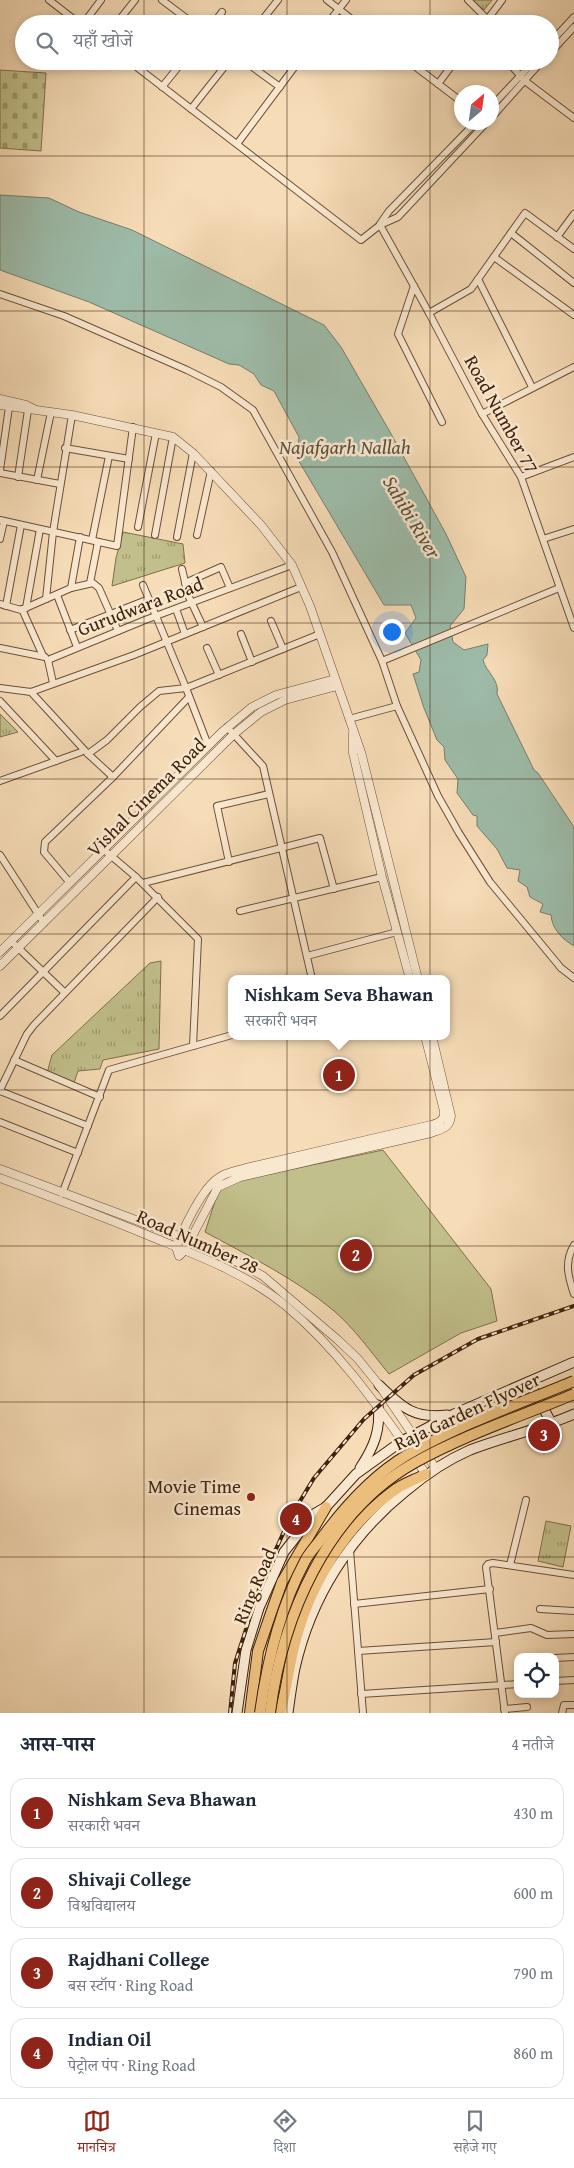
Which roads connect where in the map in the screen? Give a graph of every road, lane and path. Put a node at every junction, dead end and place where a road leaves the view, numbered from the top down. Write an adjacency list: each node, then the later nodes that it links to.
1 (49, 0): 12 (street)
2 (102, 0): 13 (street)
3 (134, 0): 14 (street)
4 (162, 0): 15 (street)
5 (278, 0): 17 (street)
6 (327, 0): 10 (street)
7 (346, 0): 10 (street)
8 (468, 0): 20 (street)
9 (502, 0): 21 (street)
10 (339, 9): 18 (street); 19 (street)
11 (222, 12): 16 (street)
12 (70, 15)
13 (90, 15)
14 (123, 15)
15 (182, 15)
16 (220, 15)
17 (266, 15)
18 (335, 15)
19 (347, 15)
20 (480, 15)
21 (491, 15)
22 (574, 17): 24 (street)
23 (574, 27): 25 (street)
24 (559, 33)
25 (559, 43)
26 (140, 70): 38 (street)
27 (176, 70): 38 (street)
28 (222, 70): 42 (street)
29 (256, 70): 39 (street)
30 (292, 70): 39 (street)
31 (420, 70): 37 (street)
32 (448, 70): 37 (street)
33 (515, 70): 36 (street)
34 (528, 70): 36 (street)
35 (532, 70): 36 (street)
36 (523, 78): 41 (street); 43 (street); 44 (street)
37 (438, 84): 40 (street)
38 (162, 87): 42 (street)
39 (280, 87): 47 (street)
40 (454, 96)
41 (499, 100)
42 (191, 108): 47 (street)
43 (499, 108)
44 (573, 115)
45 (468, 130): 49 (street)
46 (479, 130): 49 (street)
47 (237, 144): 49 (street)
48 (574, 214): 51 (street)
49 (380, 225): 56 (street, Road Number 77)
50 (511, 233): 51 (street); 53 (street); 55 (street)
51 (557, 237): 52 (street)
52 (574, 249)
53 (494, 257): 54 (street); 59 (street)
54 (478, 279): 58 (street); 61 (street)
55 (574, 283)
56 (414, 286): 58 (street, Road Number 77); 69 (street)
57 (0, 294): 129 (street)
58 (429, 313): 67 (street, Road Number 77)
59 (574, 315)
60 (574, 367): 61 (street)
61 (532, 387): 67 (street)
62 (0, 399): 65 (street)
63 (0, 406): 64 (street)
64 (9, 407): 65 (street); 78 (street)
65 (31, 410): 66 (street); 80 (street)
66 (51, 412): 68 (street); 82 (street)
67 (482, 414): 81 (street, Road Number 77)
68 (72, 415): 70 (street); 73 (street)
69 (442, 422)
70 (133, 428): 71 (street); 77 (street)
71 (156, 433): 72 (street); 86 (street)
72 (173, 437): 74 (street); 90 (street)
73 (65, 448): 75 (street); 83 (street)
74 (193, 453): 79 (street); 93 (street)
75 (109, 456): 77 (street); 96 (street)
76 (574, 457): 81 (street)
77 (129, 460): 96 (street)
78 (0, 471): 80 (street)
79 (211, 471): 91 (street); 97 (street)
80 (18, 477): 82 (street)
81 (521, 477): 95 (street, Road Number 77)
82 (36, 480): 83 (street)
83 (60, 484): 89 (street)
84 (2, 521): 85 (street); 94 (street)
85 (21, 525): 87 (street); 110 (street)
86 (138, 527)
87 (40, 529): 89 (street); 111 (street)
88 (574, 529): 95 (street)
89 (53, 532): 92 (street); 107 (street)
90 (156, 535)
91 (197, 535)
92 (80, 537): 96 (street); 103 (street)
93 (177, 537)
94 (0, 538)
95 (543, 539): 105 (street, Road Number 77)
96 (95, 541): 99 (street)
97 (292, 565): 102 (street); 104 (street, Gurudwara Road)
98 (182, 569): 100 (street)
99 (90, 583): 103 (street); 113 (street)
100 (185, 583): 104 (street); 109 (street)
101 (144, 585): 108 (street)
102 (301, 587): 116 (street); 122 (street)
103 (71, 588): 106 (street)
104 (230, 588): 109 (street, Gurudwara Road)
105 (559, 588): 117 (street, Road Number 77); 129 (street)
106 (57, 595): 107 (street); 118 (street)
107 (46, 599): 111 (street)
108 (149, 599): 113 (street); 114 (street)
109 (192, 602): 112 (street, Gurudwara Road); 116 (street)
110 (3, 605): 111 (street)
111 (24, 608): 128 (street)
112 (176, 609): 114 (street, Gurudwara Road); 120 (street)
113 (110, 613): 118 (street); 119 (street)
114 (155, 616): 119 (street, Gurudwara Road); 123 (street)
115 (271, 621): 127 (street)
116 (202, 627): 120 (street)
117 (574, 628)
118 (70, 630): 125 (street)
119 (118, 631): 125 (street, Gurudwara Road)
120 (185, 634): 123 (street)
121 (242, 634): 130 (street)
122 (320, 634): 127 (street); 132 (street)
123 (166, 642): 133 (street); 135 (street)
124 (0, 648): 128 (street)
125 (77, 648): 128 (street, Gurudwara Road)
126 (207, 648): 131 (street)
127 (283, 649): 130 (street)
128 (46, 658): 133 (street)
129 (382, 661): 139 (street)
130 (252, 662): 131 (street)
131 (219, 675): 135 (street)
132 (336, 682): 140 (street); 141 (street, Vishal Cinema Road); 143 (street, Vishal Cinema Road)
133 (53, 683): 136 (street)
134 (0, 688): 136 (street)
135 (186, 688): 137 (street); 146 (street)
136 (32, 692): 146 (street)
137 (189, 697): 144 (street); 148 (street)
138 (0, 701): 147 (street)
139 (398, 706): 140 (street); 176 (street)
140 (349, 719): 142 (street)
141 (227, 727): 143 (street); 144 (street, Vishal Cinema Road)
142 (354, 733): 157 (street); 175 (street)
143 (234, 734): 150 (street); 153 (street, Vishal Cinema Road)
144 (208, 745): 152 (street, Vishal Cinema Road)
145 (81, 752): 147 (street)
146 (88, 754): 148 (street)
147 (56, 760): 149 (street)
148 (113, 777): 158 (street)
149 (0, 781)
150 (269, 794): 151 (street); 155 (street)
151 (282, 848): 155 (street); 160 (street); 162 (street)
152 (103, 849): 153 (street); 158 (street, Vishal Cinema Road)
153 (111, 856): 156 (street); 165 (street, Vishal Cinema Road)
154 (0, 857): 164 (street)
155 (229, 862): 159 (street)
156 (136, 876): 159 (street); 172 (street)
157 (382, 877): 160 (street); 166 (street)
158 (70, 882): 164 (street, Vishal Cinema Road)
159 (143, 883): 161 (street)
160 (334, 889): 162 (street)
161 (158, 897): 177 (street); 182 (street)
162 (293, 899): 163 (street); 170 (street)
163 (240, 911)
164 (38, 914): 165 (street); 167 (street, Vishal Cinema Road)
165 (44, 923): 168 (street, Vishal Cinema Road)
166 (397, 932): 170 (street); 174 (street)
167 (11, 940): 168 (street); 169 (street, Vishal Cinema Road)
168 (18, 948): 171 (street, Vishal Cinema Road); 172 (street)
169 (0, 952)
170 (306, 956): 173 (street)
171 (0, 966)
172 (44, 972): 177 (street); 178 (street)
173 (311, 975)
174 (409, 975)
175 (417, 975)
176 (574, 978)
177 (64, 992): 183 (street)
178 (0, 1016)
179 (228, 1036): 182 (street)
180 (426, 1040): 184 (street)
181 (433, 1040): 184 (street)
182 (193, 1046): 186 (street)
183 (14, 1060): 185 (street); 186 (street)
184 (438, 1075): 192 (street)
185 (0, 1090): 188 (street)
186 (100, 1097): 188 (street)
187 (0, 1122): 189 (street)
188 (88, 1126): 189 (street)
189 (78, 1153): 193 (street)
190 (0, 1169): 193 (street, Road Number 28)
191 (0, 1178): 197 (street, Road Number 28)
192 (221, 1181): 194 (street); 195 (street)
193 (62, 1194): 194 (street, Road Number 28)
194 (180, 1236): 195 (street, Road Number 28); 197 (street)
195 (189, 1241): 198 (street); 200 (street, Road Number 28)
196 (574, 1245): 199 (street)
197 (176, 1246): 198 (street, Road Number 28)
198 (185, 1250): 201 (street, Road Number 28)
199 (574, 1294)
200 (338, 1340): 201 (street); 205 (street, Road Number 28)
201 (330, 1347): 207 (street, Road Number 28)
202 (574, 1362): 204 (main road, Ring Road)
203 (574, 1381): 241 (main road, Raja Garden Flyover, bridge)
204 (529, 1382): 208 (main road, Ring Road); 210 (main road)
205 (379, 1385): 208 (main road); 211 (street, Road Number 28)
206 (574, 1394): 242 (main road, Raja Garden Flyover, bridge)
207 (378, 1405): 212 (street, Road Number 28); 214 (main road)
208 (454, 1414): 211 (main road, Ring Road)
209 (574, 1414): 210 (main road)
210 (552, 1424): 213 (main road)
211 (414, 1435): 212 (main road, Ring Road); 213 (street, Road Number 28)
212 (402, 1440): 214 (main road, Ring Road); 215 (street, Road Number 28)
213 (436, 1469): 215 (main road)
214 (356, 1474): 217 (main road, Ring Road)
215 (426, 1474): 218 (main road); 243 (main road)
216 (526, 1500): 219 (street)
217 (326, 1507): 239 (main road, Ring Road); 240 (main road)
218 (350, 1548): 222 (street); 244 (main road)
219 (510, 1565): 220 (street); 221 (street)
220 (574, 1575)
221 (490, 1589): 222 (street); 225 (street)
222 (354, 1604): 228 (street)
223 (540, 1609): 224 (street)
224 (574, 1611)
225 (494, 1632): 226 (street); 227 (street)
226 (574, 1634)
227 (496, 1642): 228 (street); 234 (street)
228 (358, 1651): 235 (street)
229 (574, 1657): 230 (street)
230 (559, 1658)
231 (574, 1680): 232 (street)
232 (559, 1681)
233 (514, 1684): 234 (street)
234 (501, 1685): 235 (street); 238 (street)
235 (361, 1694): 245 (street)
236 (574, 1705): 246 (street)
237 (527, 1707): 238 (street)
238 (504, 1711)
239 (236, 1713)
240 (250, 1713)
241 (260, 1713)
242 (270, 1713)
243 (280, 1713)
244 (288, 1713)
245 (363, 1713)
246 (562, 1713)

